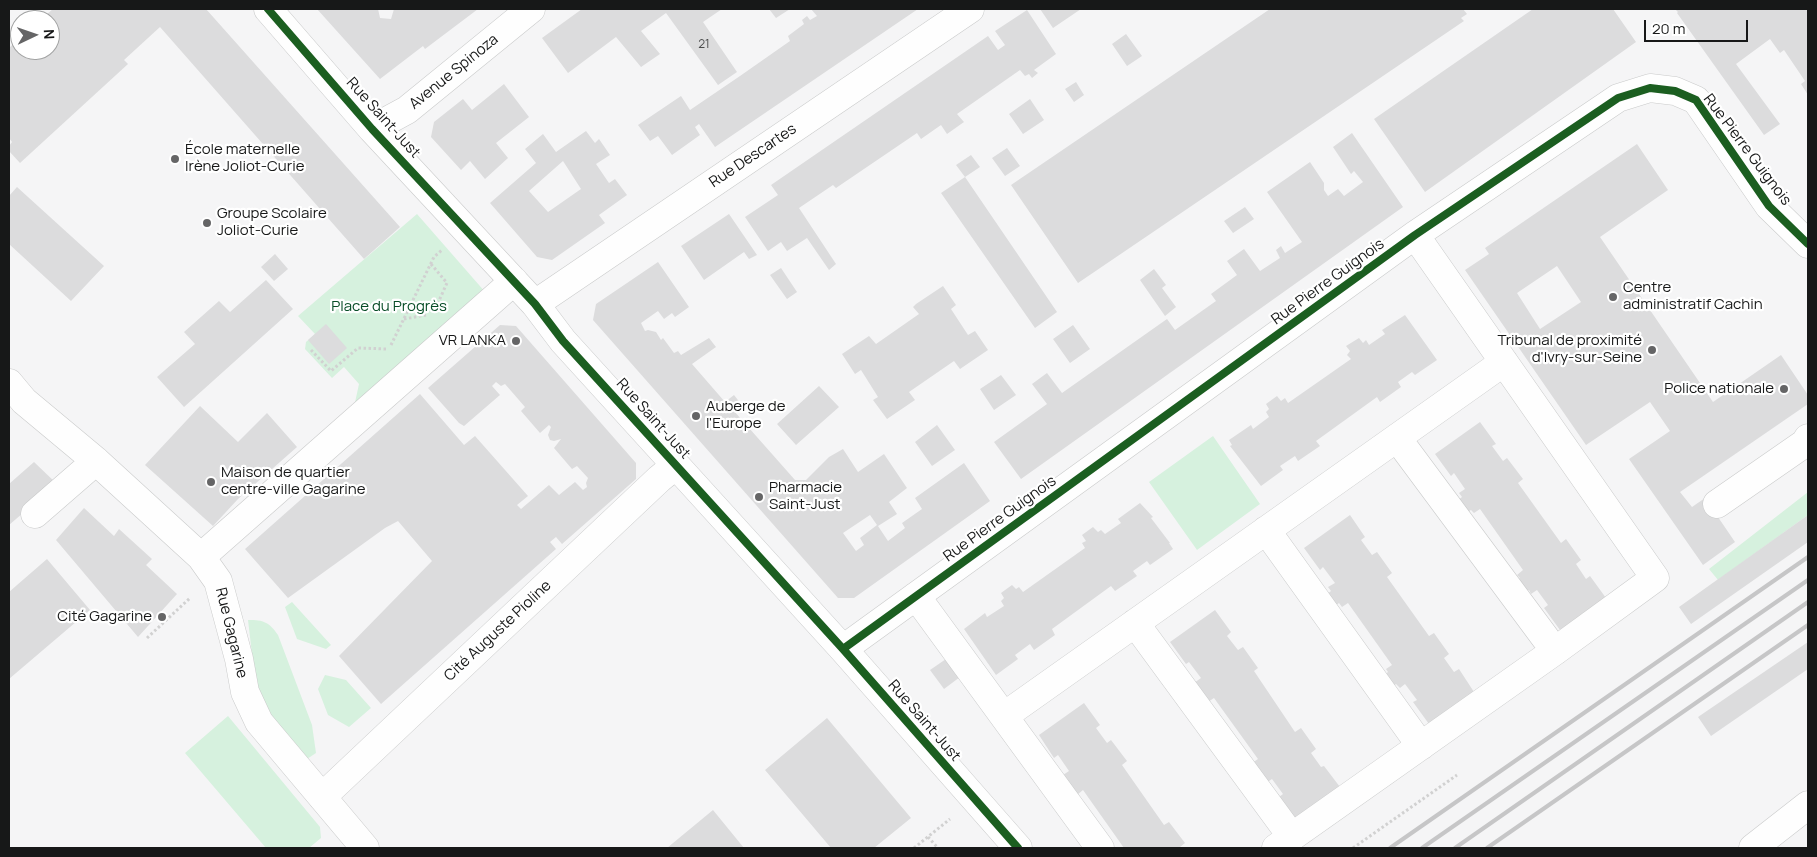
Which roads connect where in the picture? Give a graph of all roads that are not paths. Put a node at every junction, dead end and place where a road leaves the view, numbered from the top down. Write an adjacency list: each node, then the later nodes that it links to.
1 (268, 9): 4 (street, Rue Saint-Just)
2 (531, 9): 4 (street, Avenue Spinoza)
3 (970, 9): 8 (street, Rue Descartes)
4 (372, 129): 7 (street, Rue Saint-Just)
5 (1415, 235): 6 (street, Rue Pierre Guignois); 9 (street); 19 (street, Rue Pierre Guignois)
6 (1808, 244)
7 (514, 281): 8 (street, Rue Saint-Just); 18 (street)
8 (535, 304): 14 (street, Rue Saint-Just)
9 (1504, 362): 11 (street); 22 (street)
10 (14, 399): 13 (street, Rue Gagarine)
11 (1397, 438): 17 (street); 22 (street)
12 (1808, 438): 15 (street)
13 (96, 461): 16 (street); 18 (street, Rue Gagarine)
14 (676, 465): 21 (street, Rue Saint-Just); 25 (street, Cité Auguste Pioline)
15 (1717, 504)
16 (35, 514)
17 (1266, 530): 20 (street); 24 (street)
18 (201, 557): 25 (street, Rue Gagarine)
19 (916, 596): 21 (street, Rue Pierre Guignois); 23 (street)
20 (1134, 623): 23 (street); 27 (street)
21 (843, 649): 29 (street, Rue Saint-Just)
22 (1555, 651): 24 (street)
23 (1004, 716): 30 (street)
24 (1421, 746): 27 (street)
25 (322, 797): 28 (street, Rue Gagarine)
26 (1808, 805): 31 (street)
27 (1284, 843)
28 (365, 848)
29 (1018, 848)
30 (1100, 848)
31 (1753, 848)

